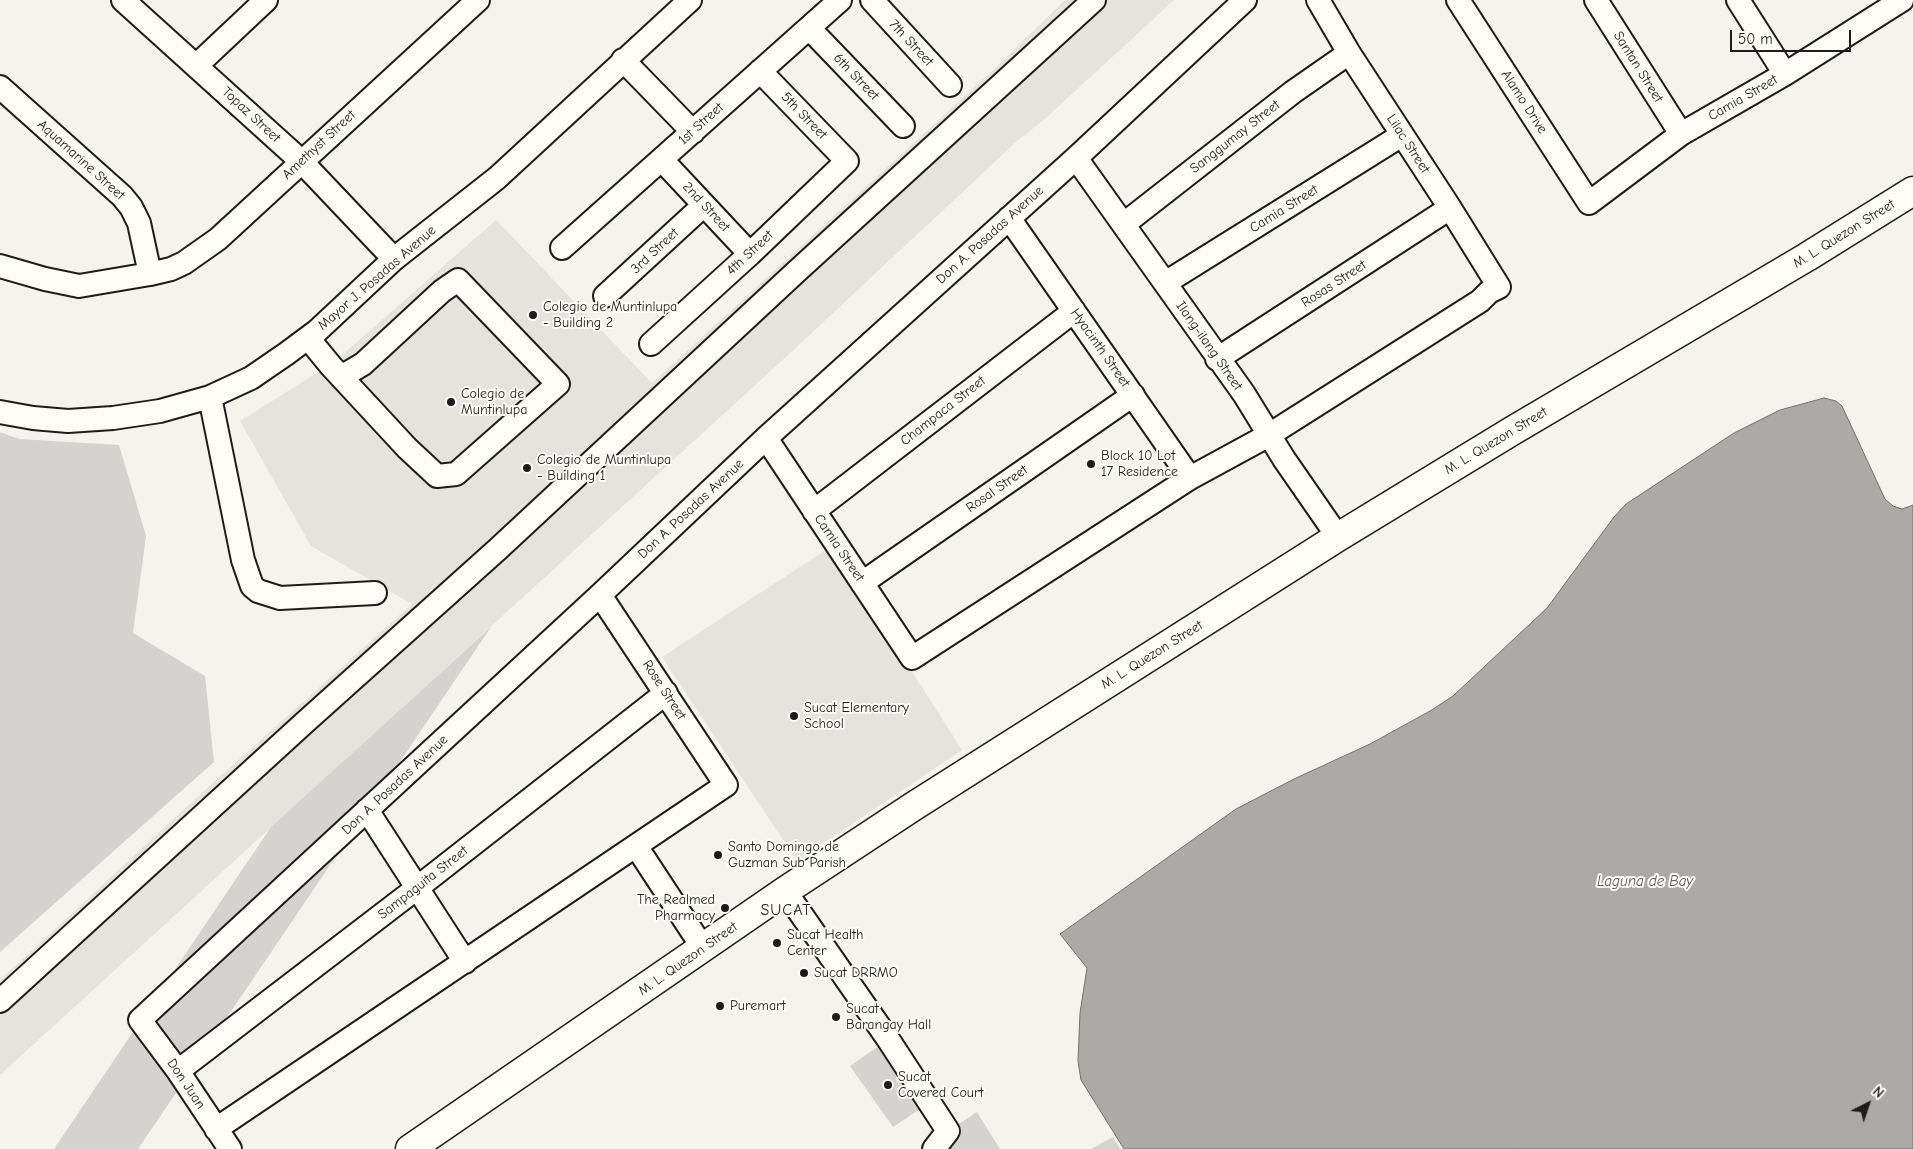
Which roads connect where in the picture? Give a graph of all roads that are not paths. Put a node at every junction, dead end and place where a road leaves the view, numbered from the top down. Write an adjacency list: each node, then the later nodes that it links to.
1 (123, 0): 17 (street, Topaz Street)
2 (266, 0): 17 (street)
3 (478, 0): 29 (street, Amethyst Street)
4 (690, 0): 16 (street, Mayor J. Posadas Avenue)
5 (840, 0): 14 (street, 1st Street)
6 (872, 0): 20 (street, 7th Street)
7 (1094, 0): 66 (street)
8 (1245, 0): 26 (street, Don A. Posadas Avenue)
9 (1318, 0): 15 (street, Lilac Street)
10 (1458, 0): 31 (street, Alamo Drive)
11 (1596, 0): 24 (street, Santan Street)
12 (1738, 0): 19 (street)
13 (1888, 4): 19 (street, Camia Street)
14 (809, 28): 18 (street, 1st Street); 22 (street, 6th Street)
15 (1349, 53): 25 (street, Lilac Street); 35 (street, Sanggumay Street)
16 (624, 60): 23 (street); 38 (street, Mayor J. Posadas Avenue)
17 (196, 65): 29 (street, Topaz Street)
18 (760, 71): 23 (street, 1st Street); 28 (street, 5th Street)
19 (1786, 74): 24 (street, Camia Street)
20 (950, 85)
21 (0, 87): 40 (street, Aquamarine Street)
22 (903, 126)
23 (692, 132): 27 (street, 1st Street)
24 (1681, 134): 31 (street, Camia Street)
25 (1402, 135): 33 (street, Lilac Street); 41 (street, Camia Street)
26 (1076, 158): 34 (street, Don A. Posadas Avenue); 35 (street, Ilang-ilang Street)
27 (662, 160): 32 (street, 2nd Street); 36 (street, 1st Street)
28 (847, 160): 37 (street, 4th Street)
29 (301, 161): 38 (street, Topaz Street); 40 (street, Amethyst Street)
30 (1913, 191): 55 (main road, M. L. Quezon Street)
31 (1589, 203)
32 (704, 205): 37 (street, 2nd Street); 42 (street, 3rd Street)
33 (1450, 208): 46 (street, Rosas Street); 51 (street, Lilac Street)
34 (1009, 218): 43 (street, Hyacinth Street); 52 (street, Don A. Posadas Avenue)
35 (1124, 224): 41 (street, Ilang-ilang Street)
36 (562, 248)
37 (750, 254): 45 (street, 4th Street)
38 (394, 259): 44 (street, Mayor J. Posadas Avenue)
39 (0, 266): 40 (street, Amethyst Street)
40 (150, 274)
41 (1165, 283): 46 (street, Ilang-ilang Street)
42 (605, 296)
43 (1074, 311): 48 (street, Hyacinth Street); 54 (street, Champaca Street)
44 (308, 338): 47 (street); 49 (street, Mayor J. Posadas Avenue)
45 (651, 344)
46 (1217, 359): 51 (street, Ilang-ilang Street)
47 (341, 377): 47 (street)
48 (1133, 396): 53 (street, Hyacinth Street); 56 (street, Rosal Street)
49 (210, 397): 50 (street, Mayor J. Posadas Avenue); 57 (street)
50 (0, 412)
51 (1269, 435): 53 (street); 55 (street, Ilang-ilang Street)
52 (766, 438): 54 (street, Camia Street); 58 (street, Don A. Posadas Avenue)
53 (1190, 478): 56 (street, Camia Street)
54 (814, 511): 56 (street, Camia Street)
55 (1338, 537): 63 (main road, M. L. Quezon Street)
56 (862, 583)
57 (375, 593)
58 (600, 595): 59 (street, Rose Street); 60 (street, Don A. Posadas Avenue)
59 (666, 693): 61 (street, Rose Street); 62 (street, Sampaguita Street)
60 (367, 810): 62 (street); 67 (street, Don A. Posadas Avenue)
61 (636, 846): 64 (street); 65 (street)
62 (417, 888): 65 (street); 68 (street, Sampaguita Street)
63 (785, 892): 64 (main road, M. L. Quezon Street); 72 (street)
64 (703, 948): 71 (main road, M. L. Quezon Street)
65 (465, 962): 69 (street)
66 (0, 1001)
67 (140, 1020): 68 (street, Don Juan)
68 (178, 1071): 69 (street, Don Juan)
69 (216, 1129): 70 (street, Don Juan)
70 (230, 1149)
71 (410, 1149)
72 (934, 1149)

